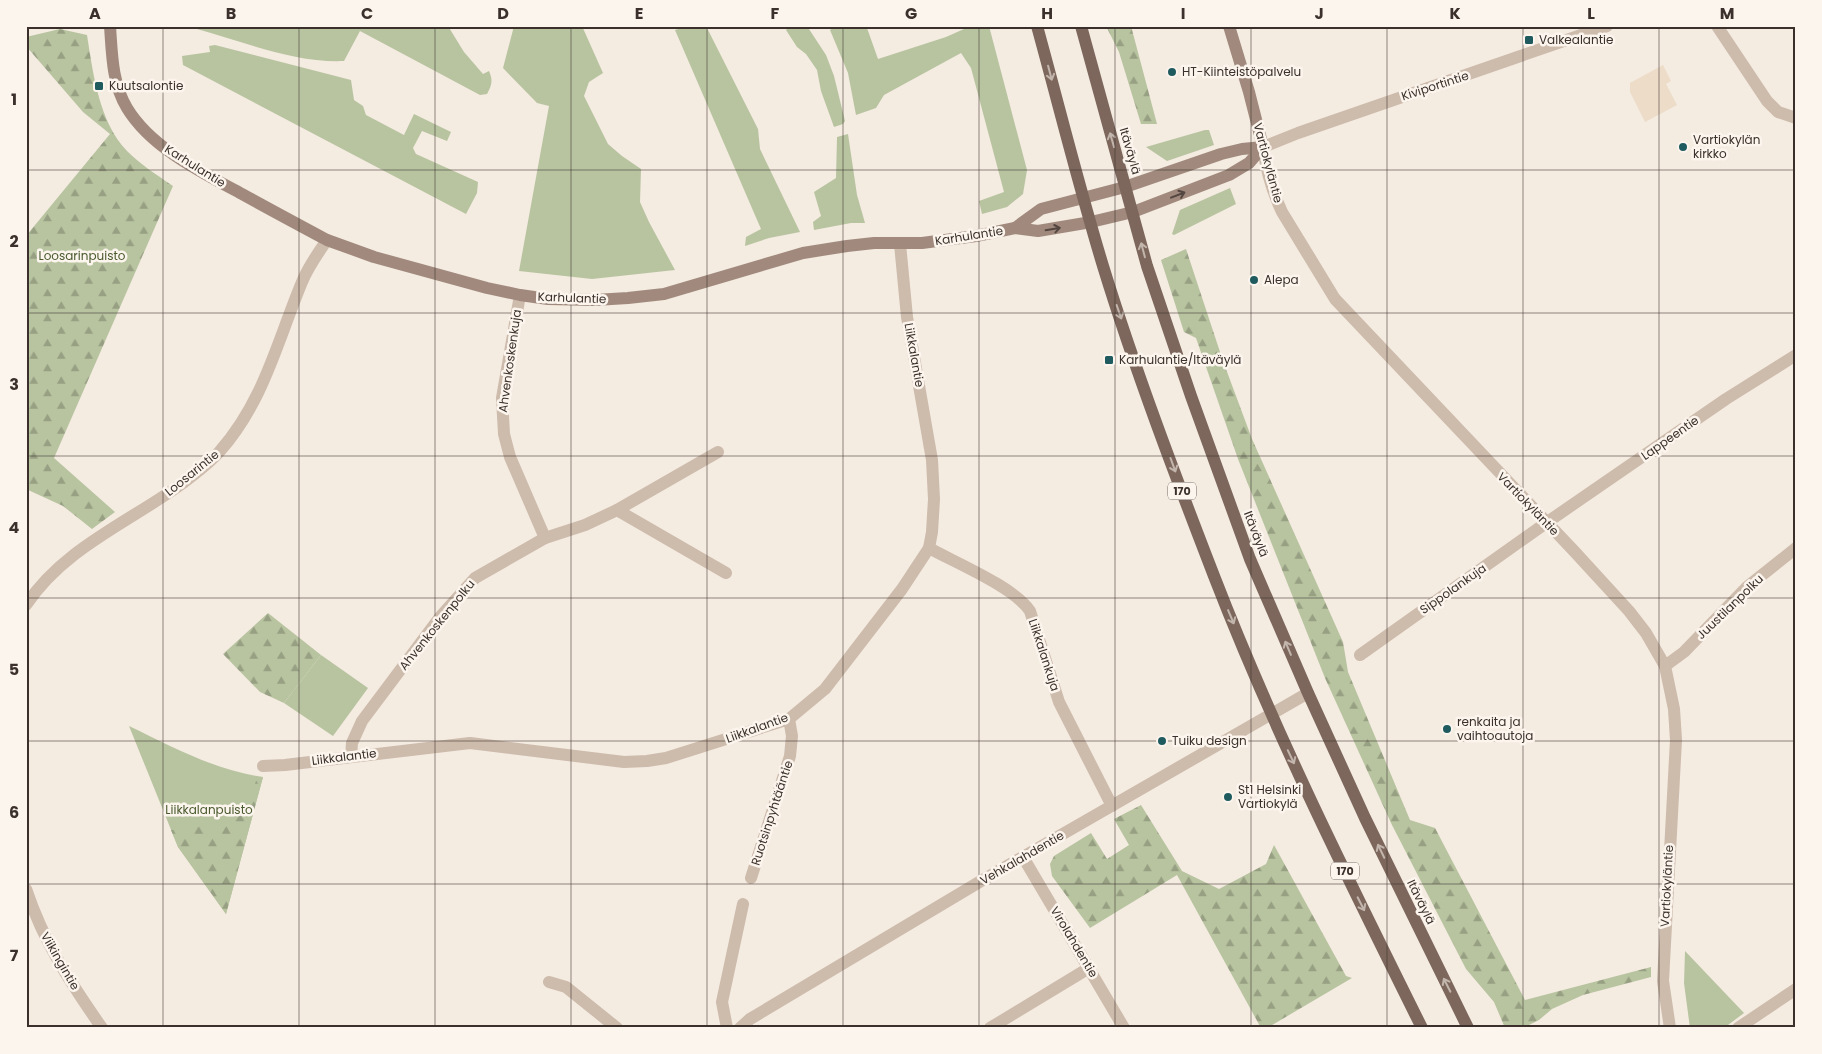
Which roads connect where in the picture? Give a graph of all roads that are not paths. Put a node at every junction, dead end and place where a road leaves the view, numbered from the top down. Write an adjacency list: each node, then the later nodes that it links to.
1 (110, 26): 14 (main road, Karhulantie)
2 (1037, 26): 10 (main road, 170, one-way to 10)
3 (1080, 26): 9 (main road, Itäväylä, one-way to 3)
4 (1229, 26): 8 (main road, Vartiokyläntie)
5 (1607, 26): 8 (street, Kiviportintie)
6 (1717, 26): 7 (street)
7 (1796, 118)
8 (1263, 147): 9 (main road, Kiviportintie); 11 (main road, Kiviportintie, one-way to 8); 20 (street, Vartiokyläntie)
9 (1126, 187): 10 (main road, Karhulantie); 11 (main road, Itäväylä)
10 (1084, 198): 12 (main road, 170); 13 (main road, Karhulantie)
11 (1132, 212): 12 (main road, Karhulantie); 28 (main road, Itäväylä, one-way to 11)
12 (1091, 222): 13 (main road, Karhulantie, one-way to 12); 29 (main road, 170, one-way to 29)
13 (1015, 228): 15 (main road, Karhulantie)
14 (327, 240): 16 (main road, Karhulantie); 25 (street, Loosarintie)
15 (900, 244): 16 (main road, Karhulantie); 22 (street, Liikkalantie)
16 (520, 295): 21 (street, Ahvenkoskenkuja)
17 (1796, 354): 20 (street, Lappeentie)
18 (718, 452): 19 (street, Ahvenkoskenpolku)
19 (617, 510): 21 (street, Ahvenkoskenpolku); 24 (street)
20 (1546, 523): 26 (street, Sippolankuja); 27 (street, Vartiokyläntie)
21 (545, 538): 31 (street, Ahvenkoskenpolku)
22 (929, 548): 30 (street, Liikkalantie); 33 (street, Liikkalankuja)
23 (1796, 548): 27 (street, Juustilanpolku)
24 (726, 573)
25 (26, 605)
26 (1360, 655)
27 (1666, 666): 49 (street, Vartiokyläntie)
28 (1308, 693): 29 (street, Vehkalahdentie); 48 (main road, Itäväylä, one-way to 28)
29 (1271, 713): 33 (street, Vehkalahdentie); 47 (main road, 170, one-way to 47)
30 (789, 719): 31 (street, Liikkalantie); 35 (street, Ruotsinpyhtääntie)
31 (351, 756): 32 (street, Liikkalantie)
32 (263, 766)
33 (1112, 806): 34 (street, Vehkalahdentie)
34 (1023, 857): 38 (street, Virolahdentie); 44 (street, Vehkalahdentie)
35 (751, 878)
36 (26, 889): 41 (street, Viikingintie)
37 (743, 904): 43 (street)
38 (1089, 968): 45 (street); 46 (street, Virolahdentie)
39 (548, 982): 42 (street)
40 (1796, 989): 50 (street)
41 (102, 1028)
42 (617, 1028)
43 (728, 1028)
44 (740, 1028)
45 (990, 1028)
46 (1124, 1028)
47 (1422, 1028)
48 (1468, 1028)
49 (1670, 1028)
50 (1738, 1028)

